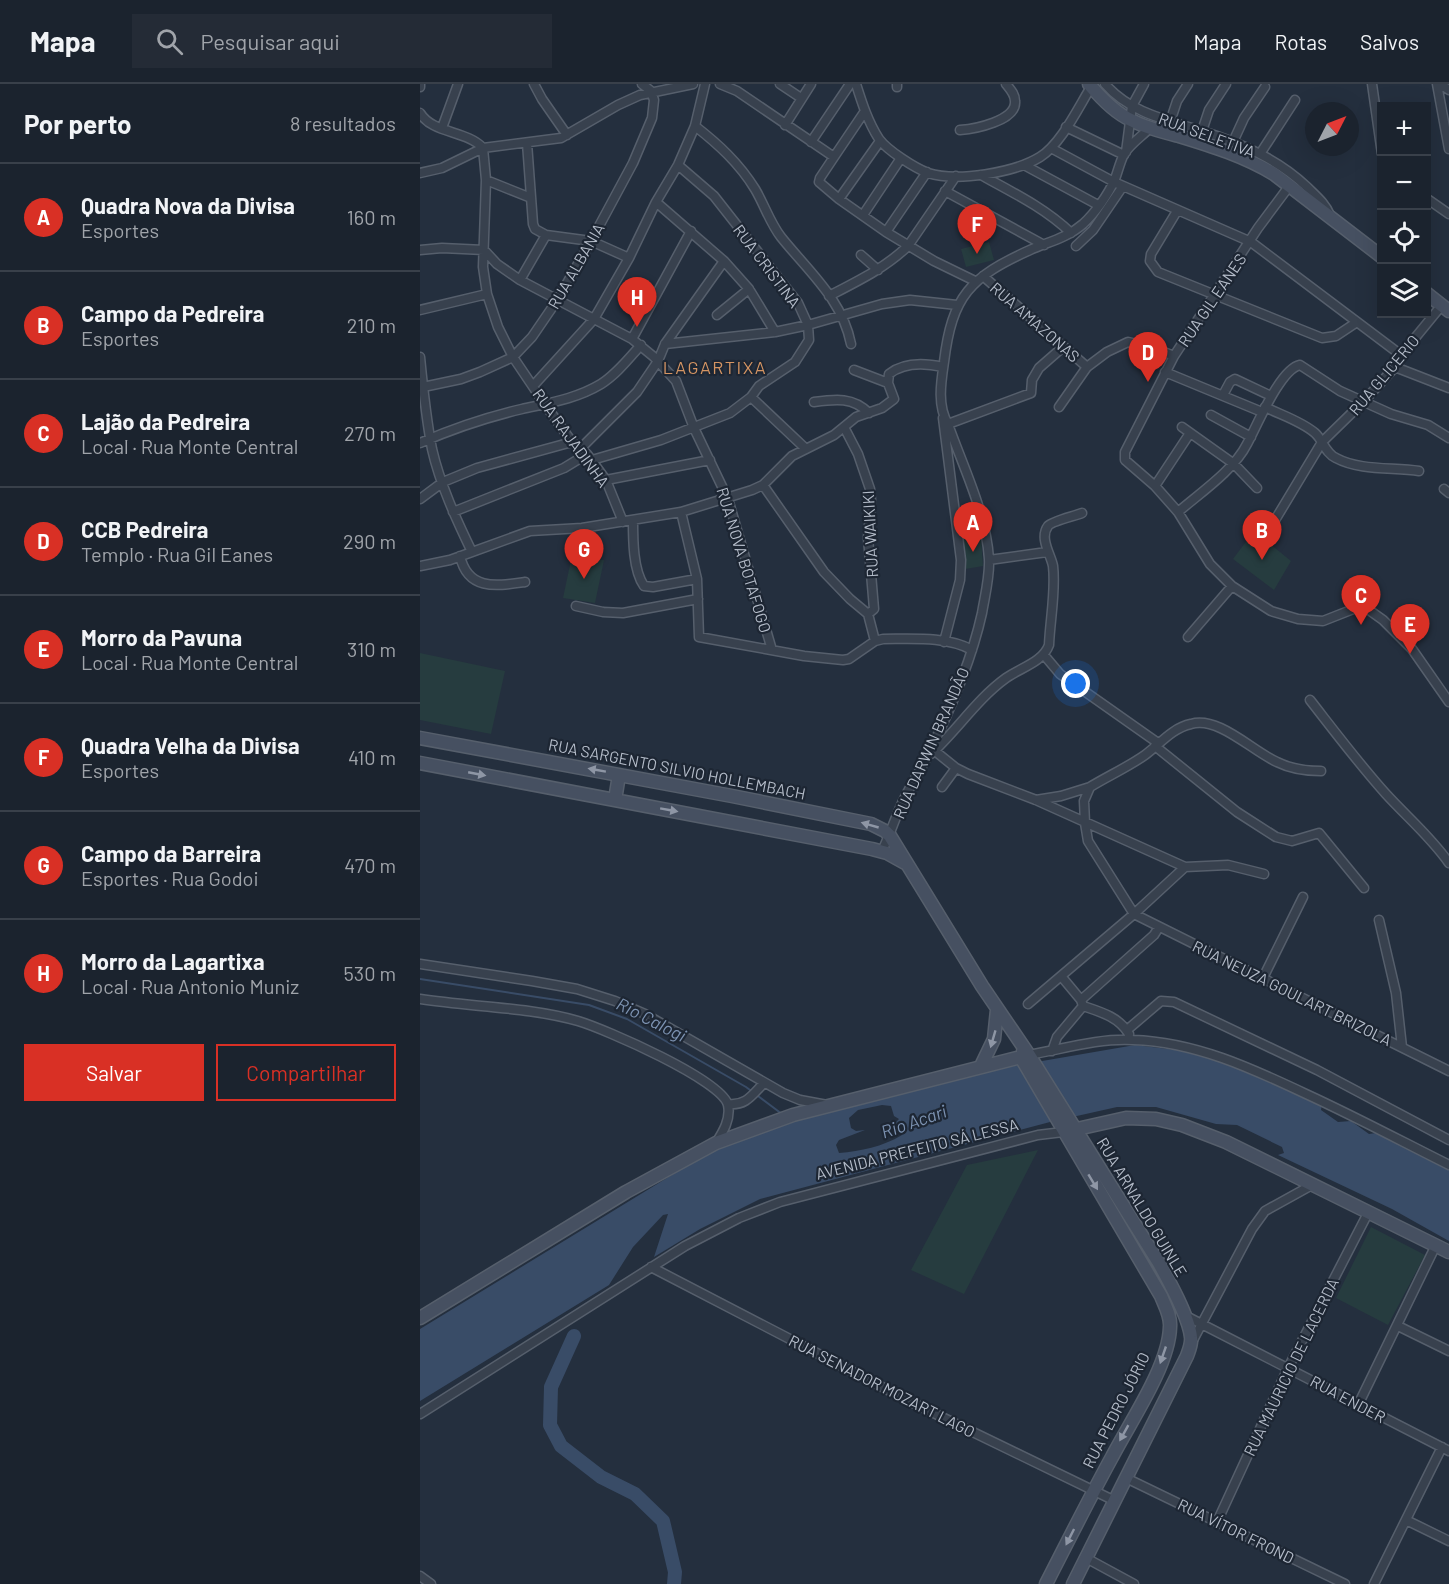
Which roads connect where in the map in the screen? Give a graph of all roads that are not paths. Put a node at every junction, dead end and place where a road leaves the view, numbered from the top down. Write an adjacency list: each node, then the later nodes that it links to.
1 (458, 84): 34 (street)
2 (534, 84): 38 (street)
3 (642, 84): 21 (street)
4 (693, 84): 21 (street)
5 (705, 84): 32 (street)
6 (720, 84): 31 (street)
7 (780, 84): 22 (street)
8 (811, 84): 22 (street)
9 (850, 84): 40 (street)
10 (856, 84): 26 (street)
11 (1006, 84): 36 (street)
12 (1105, 84): 24 (street, RUA SELETIVA)
13 (1144, 84): 24 (street)
14 (1188, 84): 30 (street)
15 (1226, 84): 37 (street)
16 (1372, 84): 28 (street)
17 (1439, 84): 20 (street); 45 (street)
18 (1090, 85): 25 (main road); 33 (street)
19 (1265, 87): 41 (street)
20 (1449, 90)
21 (651, 92): 38 (street); 74 (street, RUA ALBANIA)
22 (801, 98): 31 (street)
23 (1295, 100): 47 (street)
24 (1132, 106): 25 (street); 29 (street); 30 (street, RUA SELETIVA)
25 (1113, 107): 29 (main road)
26 (865, 111): 39 (street); 48 (street)
27 (420, 113): 34 (street)
28 (1377, 119)
29 (1129, 120): 35 (main road); 46 (street)
30 (1170, 122): 37 (street, RUA SELETIVA)
31 (785, 125): 40 (street)
32 (694, 126): 50 (street); 92 (street)
33 (1066, 127): 44 (street); 46 (street)
34 (442, 128): 43 (street)
35 (1150, 128): 46 (street, RUA DARWIN BRANDÃO); 58 (main road)
36 (960, 130)
37 (1202, 131): 41 (street, RUA SELETIVA)
38 (567, 135): 42 (street)
39 (880, 141): 49 (street); 62 (street)
40 (811, 142): 48 (street)
41 (1233, 142): 47 (street, RUA SELETIVA)
42 (527, 143): 43 (street); 61 (street)
43 (483, 148): 53 (street); 56 (street, RUA RAJADINHA)
44 (1051, 148): 51 (street); 57 (street)
45 (1449, 149)
46 (1125, 153): 57 (street, RUA DARWIN BRANDÃO)
47 (1260, 154): 69 (street, RUA SELETIVA)
48 (834, 157): 62 (street)
49 (901, 158): 52 (street); 68 (street)
50 (678, 165): 64 (street); 102 (street, RUA CRISTINA)
51 (1024, 165): 54 (street); 65 (street)
52 (927, 172): 55 (street); 71 (street)
53 (420, 173)
54 (981, 174): 55 (street); 72 (street)
55 (956, 176): 60 (street)
56 (486, 180): 61 (street); 80 (street, RUA RAJADINHA)
57 (1113, 182): 59 (street); 65 (street, RUA DARWIN BRANDÃO)
58 (1290, 185): 69 (main road); 75 (street, RUA GIL EANES)
59 (1123, 186): 66 (street); 78 (street)
60 (945, 190): 76 (street); 77 (street)
61 (531, 198): 73 (street)
62 (839, 199): 68 (street)
63 (1431, 201): 67 (street)
64 (656, 202): 70 (street); 83 (street)
65 (1098, 205): 72 (street, RUA DARWIN BRANDÃO)
66 (1176, 210): 75 (street); 91 (street)
67 (1449, 214)
68 (863, 215): 71 (street)
69 (1330, 216): 81 (main road)
70 (691, 231): 84 (street); 104 (street)
71 (886, 232): 77 (street)
72 (1071, 232): 76 (street, RUA DARWIN BRANDÃO)
73 (546, 235): 74 (street); 87 (street)
74 (591, 241): 83 (street); 94 (street, RUA ALBANIA)
75 (1251, 242): 91 (street, RUA GIL EANES); 101 (street)
76 (1044, 245): 86 (street, RUA DARWIN BRANDÃO)
77 (908, 246): 85 (street); 88 (street)
78 (1076, 246)
79 (420, 250): 80 (street)
80 (484, 250): 87 (street, RUA NOVA BOTAFOGO); 90 (street, RUA RAJADINHA)
81 (1377, 252)
82 (861, 255): 85 (street)
83 (629, 258): 100 (street)
84 (724, 261): 89 (street); 105 (street)
85 (878, 270): 92 (street)
86 (983, 276): 88 (street, RUA DARWIN BRANDÃO); 108 (street, RUA AMAZONAS)
87 (520, 280): 94 (street, RUA NOVA BOTAFOGO)
88 (975, 281): 95 (street, RUA DARWIN BRANDÃO)
89 (749, 289): 99 (street); 103 (street)
90 (487, 294): 97 (street); 112 (street, RUA RAJADINHA)
91 (1214, 294): 101 (street); 110 (street, RUA GIL EANES)
92 (829, 296): 98 (street)
93 (1431, 297): 96 (main road)
94 (558, 299): 100 (street, RUA NOVA BOTAFOGO); 112 (street, RUA ALBANIA)
95 (957, 305): 98 (street); 114 (street, RUA DARWIN BRANDÃO)
96 (1445, 308): 109 (street, RUA GLICERIO)
97 (420, 310)
98 (842, 314): 102 (street); 106 (street)
99 (717, 315)
100 (594, 319): 104 (street, RUA NOVA BOTAFOGO); 120 (street)
101 (1357, 322): 109 (street)
102 (808, 325): 103 (street); 125 (street, RUA CRISTINA)
103 (775, 332): 105 (street)
104 (632, 339): 107 (street, RUA NOVA BOTAFOGO)
105 (665, 344): 113 (street)
106 (851, 344)
107 (641, 345): 113 (street, RUA NOVA BOTAFOGO); 128 (street)
108 (1063, 347): 115 (street, RUA AMAZONAS); 134 (street)
109 (1401, 355): 116 (street, RUA GLICERIO)
110 (1174, 356): 115 (street); 118 (street, RUA GIL EANES)
111 (420, 357): 121 (street)
112 (513, 357): 120 (street, RUA RAJADINHA); 121 (street, RUA ALBANIA)
113 (658, 361): 137 (street, RUA NOVA BOTAFOGO); 146 (street)
114 (943, 367): 119 (street); 132 (street, RUA DARWIN BRANDÃO)
115 (1087, 367): 129 (street)
116 (1395, 367): 122 (street); 126 (street, RUA GLICERIO)
117 (854, 370): 119 (street)
118 (1165, 372): 123 (street); 153 (street, RUA GIL EANES)
119 (888, 383): 131 (street)
120 (533, 386): 128 (street, RUA RAJADINHA)
121 (423, 387): 140 (street)
122 (1449, 388)
123 (1223, 395): 124 (street); 130 (street)
124 (1271, 396): 126 (street); 130 (street)
125 (751, 398): 137 (street, RUA CRISTINA); 145 (street)
126 (1364, 401): 141 (street); 143 (street, RUA GLICERIO)
127 (814, 402): 131 (street)
128 (546, 405): 140 (street); 142 (street, RUA RAJADINHA)
129 (1059, 407)
130 (1263, 410): 139 (street); 143 (street)
131 (869, 413): 135 (street)
132 (943, 415): 134 (street, RUA DARWIN BRANDÃO); 177 (street)
133 (1211, 415): 139 (street)
134 (948, 424): 167 (street, RUA DARWIN BRANDÃO)
135 (844, 427): 145 (street); 174 (street, RUA WAIKIKI)
136 (1182, 427): 138 (street)
137 (694, 428): 146 (street, RUA CRISTINA); 147 (street, RUA NOVA BOTAFOGO)
138 (1190, 433): 148 (street); 153 (street)
139 (1251, 437): 148 (street)
140 (430, 438): 144 (street); 151 (street)
141 (1449, 438)
142 (572, 442): 146 (street, RUA RAJADINHA); 151 (street)
143 (1322, 442): 149 (street); 163 (street, RUA GLICERIO)
144 (420, 443)
145 (806, 449): 152 (street)
146 (586, 454): 150 (street, RUA RAJADINHA); 157 (street)
147 (710, 460): 150 (street); 156 (street, RUA NOVA BOTAFOGO)
148 (1234, 464): 154 (street); 159 (street)
149 (1419, 471)
150 (606, 480): 162 (street, RUA RAJADINHA)
151 (443, 482): 155 (street); 157 (street)
152 (763, 485): 156 (street); 174 (street)
153 (1155, 486): 159 (street)
154 (1257, 489)
155 (420, 499)
156 (728, 499): 158 (street); 178 (street, RUA NOVA BOTAFOGO)
157 (453, 512): 164 (street)
158 (681, 512): 161 (street); 169 (street)
159 (1178, 512): 171 (street)
160 (1082, 513): 165 (street)
161 (633, 520): 162 (street); 169 (street)
162 (623, 522): 164 (street)
163 (1266, 535)
164 (472, 552): 166 (street)
165 (1047, 552): 167 (street); 180 (street)
166 (460, 556): 168 (street); 170 (street)
167 (989, 560): 179 (street, RUA DARWIN BRANDÃO)
168 (420, 566)
169 (697, 579): 172 (street)
170 (525, 582)
171 (1232, 586): 175 (street); 182 (street)
172 (698, 599): 173 (street); 178 (street)
173 (576, 606)
174 (868, 614): 176 (street, RUA WAIKIKI)
175 (1188, 637)
176 (875, 641): 177 (street); 178 (street)
177 (944, 642): 179 (street)
178 (772, 650)
179 (972, 650): 186 (street, RUA DARWIN BRANDÃO)
180 (1044, 655): 184 (street); 185 (street)
181 (1310, 700): 198 (street)
182 (1449, 702)
183 (420, 738): 190 (main road, RUA SARGENTO SILVIO HOLLEMBACH, one-way to 183)
184 (1157, 745): 189 (street); 192 (street); 202 (street)
185 (935, 751): 186 (street); 188 (street)
186 (927, 758): 196 (street, RUA DARWIN BRANDÃO)
187 (420, 763): 193 (main road, one-way to 193)
188 (956, 768): 191 (street); 194 (street)
189 (1321, 771)
190 (619, 775): 193 (main road); 196 (main road, RUA SARGENTO SILVIO HOLLEMBACH, one-way to 190)
191 (942, 787)
192 (1090, 787): 194 (street); 195 (street)
193 (615, 800): 197 (main road, one-way to 197)
194 (1036, 800): 195 (street)
195 (1084, 823): 200 (street); 204 (street)
196 (890, 836): 197 (street, RUA DARWIN BRANDÃO); 199 (main road, RUA SARGENTO SILVIO HOLLEMBACH)
197 (882, 851): 199 (main road)
198 (1449, 863)
199 (909, 865): 213 (main road, RUA SARGENTO SILVIO HOLLEMBACH)
200 (1185, 867): 201 (street); 204 (street)
201 (1264, 874)
202 (1364, 888)
203 (1303, 897): 209 (street)
204 (1134, 914): 206 (street, RUA NEUZA GOULART BRIZOLA); 208 (street)
205 (1379, 920): 216 (street)
206 (1159, 927): 209 (street, RUA NEUZA GOULART BRIZOLA); 211 (street)
207 (420, 964): 221 (street)
208 (1061, 976): 211 (street); 212 (street)
209 (1263, 978): 216 (street, RUA NEUZA GOULART BRIZOLA)
210 (420, 999): 222 (street)
211 (1082, 1003): 214 (street); 217 (street)
212 (1028, 1004)
213 (998, 1010): 218 (main road, RUA SARGENTO SILVIO HOLLEMBACH); 219 (main road, one-way to 219)
214 (1126, 1030): 215 (street); 226 (street)
215 (1132, 1040): 217 (street); 229 (street)
216 (1402, 1047): 220 (street, RUA NEUZA GOULART BRIZOLA)
217 (1052, 1051): 218 (street)
218 (1026, 1056): 219 (main road); 225 (main road, RUA SARGENTO SILVIO HOLLEMBACH)
219 (981, 1066): 223 (main road)
220 (1449, 1071)
221 (764, 1083): 222 (street); 223 (street)
222 (728, 1104): 227 (street)
223 (827, 1105): 227 (main road)
224 (1096, 1124): 225 (main road, AVENIDA PREFEITO SÁ LESSA); 228 (main road); 230 (main road, AVENIDA PREFEITO SÁ LESSA)
225 (1067, 1127): 228 (main road, RUA ARNALDO GUINLE); 234 (street, AVENIDA PREFEITO SÁ LESSA); 242 (main road, RUA PEDRO JÓRIO, one-way to 242)
226 (1449, 1140)
227 (716, 1143): 236 (main road)
228 (1087, 1146): 235 (main road, RUA ARNALDO GUINLE)
229 (1449, 1165)
230 (1312, 1185): 231 (main road, AVENIDA PREFEITO SÁ LESSA); 237 (street)
231 (1368, 1213): 232 (main road, AVENIDA PREFEITO SÁ LESSA); 241 (street, RUA MAURICIO DE LACERDA)
232 (1436, 1245): 233 (main road, AVENIDA PREFEITO SÁ LESSA); 238 (street)
233 (1449, 1252)
234 (651, 1267): 245 (street, AVENIDA PREFEITO SÁ LESSA); 248 (street, RUA SENADOR MOZART LAGO)
235 (1184, 1315): 237 (street, RUA ENDER); 239 (main road, RUA ARNALDO GUINLE)
236 (420, 1318)
237 (1203, 1325): 239 (street); 241 (street, RUA ENDER)
238 (1398, 1326): 240 (street); 244 (street)
239 (1191, 1344): 243 (main road)
240 (1449, 1351)
241 (1288, 1368): 244 (street, RUA ENDER); 251 (street, RUA MAURICIO DE LACERDA)
242 (1153, 1382): 243 (main road); 248 (main road, RUA PEDRO JÓRIO, one-way to 248)
243 (1171, 1390): 247 (main road)
244 (1358, 1405): 246 (street, RUA ENDER)
245 (420, 1414)
246 (1445, 1449): 250 (street)
247 (1126, 1478): 249 (main road); 251 (street, RUA VÍTOR FROND)
248 (1093, 1491): 249 (street, RUA SENADOR MOZART LAGO); 256 (main road, RUA PEDRO JÓRIO, one-way to 256)
249 (1115, 1501): 253 (main road)
250 (1406, 1520): 252 (street); 260 (street)
251 (1217, 1522): 259 (street, RUA VÍTOR FROND)
252 (1449, 1541)
253 (1086, 1558): 257 (main road); 258 (street)
254 (420, 1576): 255 (street)
255 (431, 1584)
256 (1046, 1584)
257 (1073, 1584)
258 (1134, 1584)
259 (1345, 1584)
260 (1374, 1584)

